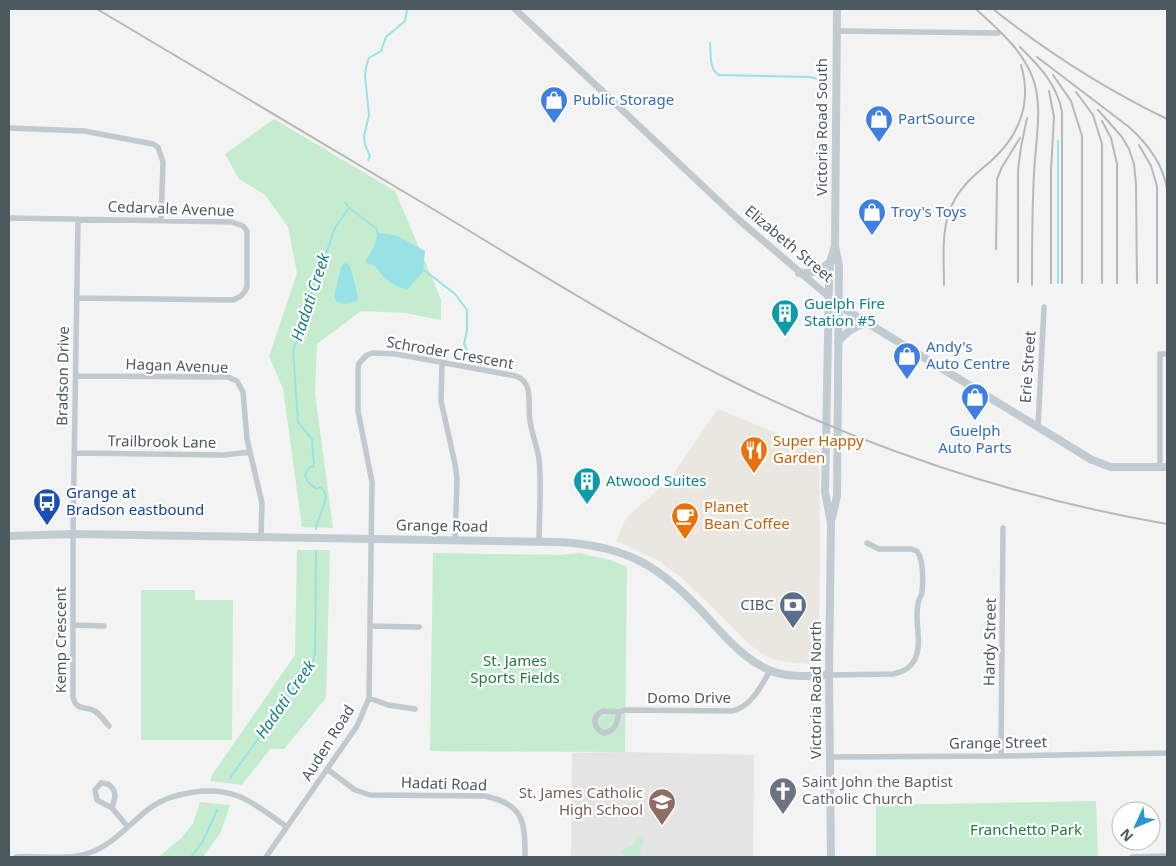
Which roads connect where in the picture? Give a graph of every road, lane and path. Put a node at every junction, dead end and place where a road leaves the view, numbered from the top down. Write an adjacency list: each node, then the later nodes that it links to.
1 (515, 9): 11 (street, Elizabeth Street)
2 (837, 9): 3 (main road, Victoria Road South)
3 (837, 30): 4 (street); 9 (main road, Victoria Road South)
4 (998, 33)
5 (9, 128): 8 (street)
6 (9, 218): 7 (street, Cedarvale Avenue)
7 (78, 219): 8 (street, Cedarvale Avenue); 13 (street, Bradson Drive)
8 (161, 219): 13 (street, Cedarvale Avenue)
9 (835, 246): 10 (main road, Victoria Road South); 14 (main road, Victoria Road South)
10 (830, 262): 11 (main road); 12 (main road, Victoria Road South)
11 (799, 273): 12 (street, Elizabeth Street)
12 (828, 296): 14 (main road, Elizabeth Street); 22 (main road, Victoria Road South)
13 (77, 298): 20 (street, Bradson Drive)
14 (838, 304): 16 (main road, Elizabeth Street); 17 (main road, Victoria Road South)
15 (1044, 307): 21 (street, Erie Street)
16 (867, 323): 17 (main road); 21 (main road, Elizabeth Street)
17 (838, 342): 23 (main road, Victoria Road South)
18 (1167, 354): 26 (street)
19 (442, 362): 32 (street, Schroder Crescent); 33 (street); 34 (street, Schroder Crescent)
20 (76, 376): 24 (street, Hagan Avenue); 25 (street, Bradson Drive)
21 (1038, 427): 26 (main road, Elizabeth Street)
22 (826, 428): 27 (main road, Victoria Road North)
23 (838, 432): 27 (main road, Victoria Road North)
24 (250, 452): 25 (street, Trailbrook Lane); 31 (street, Hagan Avenue)
25 (75, 453): 29 (street, Bradson Drive)
26 (1163, 467)
27 (831, 523): 41 (main road, Victoria Road North)
28 (1004, 528): 47 (street, Hardy Street)
29 (73, 534): 30 (main road, Grange Road); 31 (main road, Grange Road); 36 (street, Kemp Crescent)
30 (9, 536)
31 (261, 537): 32 (main road, Grange Road)
32 (371, 539): 33 (main road, Grange Road); 38 (street, Auden Road)
33 (456, 541): 34 (main road, Grange Road)
34 (539, 542): 40 (main road, Grange Road)
35 (867, 543): 41 (street)
36 (73, 625): 37 (street); 45 (street, Kemp Crescent)
37 (104, 626)
38 (370, 626): 39 (street); 42 (street, Auden Road)
39 (419, 627)
40 (770, 671): 41 (main road, Grange Road); 44 (street, Domo Drive)
41 (829, 675): 48 (main road, Victoria Road North)
42 (369, 698): 43 (street); 49 (street, Auden Road)
43 (415, 709)
44 (619, 712): 44 (street, Domo Drive)
45 (109, 726)
46 (1167, 753): 47 (street, Grange Street)
47 (1001, 756): 48 (street, Grange Street)
48 (830, 757): 57 (main road, Victoria Road North)
49 (327, 769): 52 (street, Auden Road); 56 (street, Hadati Road)
50 (112, 808): 50 (street); 51 (street)
51 (128, 827): 52 (street); 54 (street)
52 (287, 827): 55 (street, Auden Road)
53 (1167, 856): 58 (street)
54 (16, 857)
55 (266, 857)
56 (525, 857)
57 (831, 857)
58 (1132, 857)

